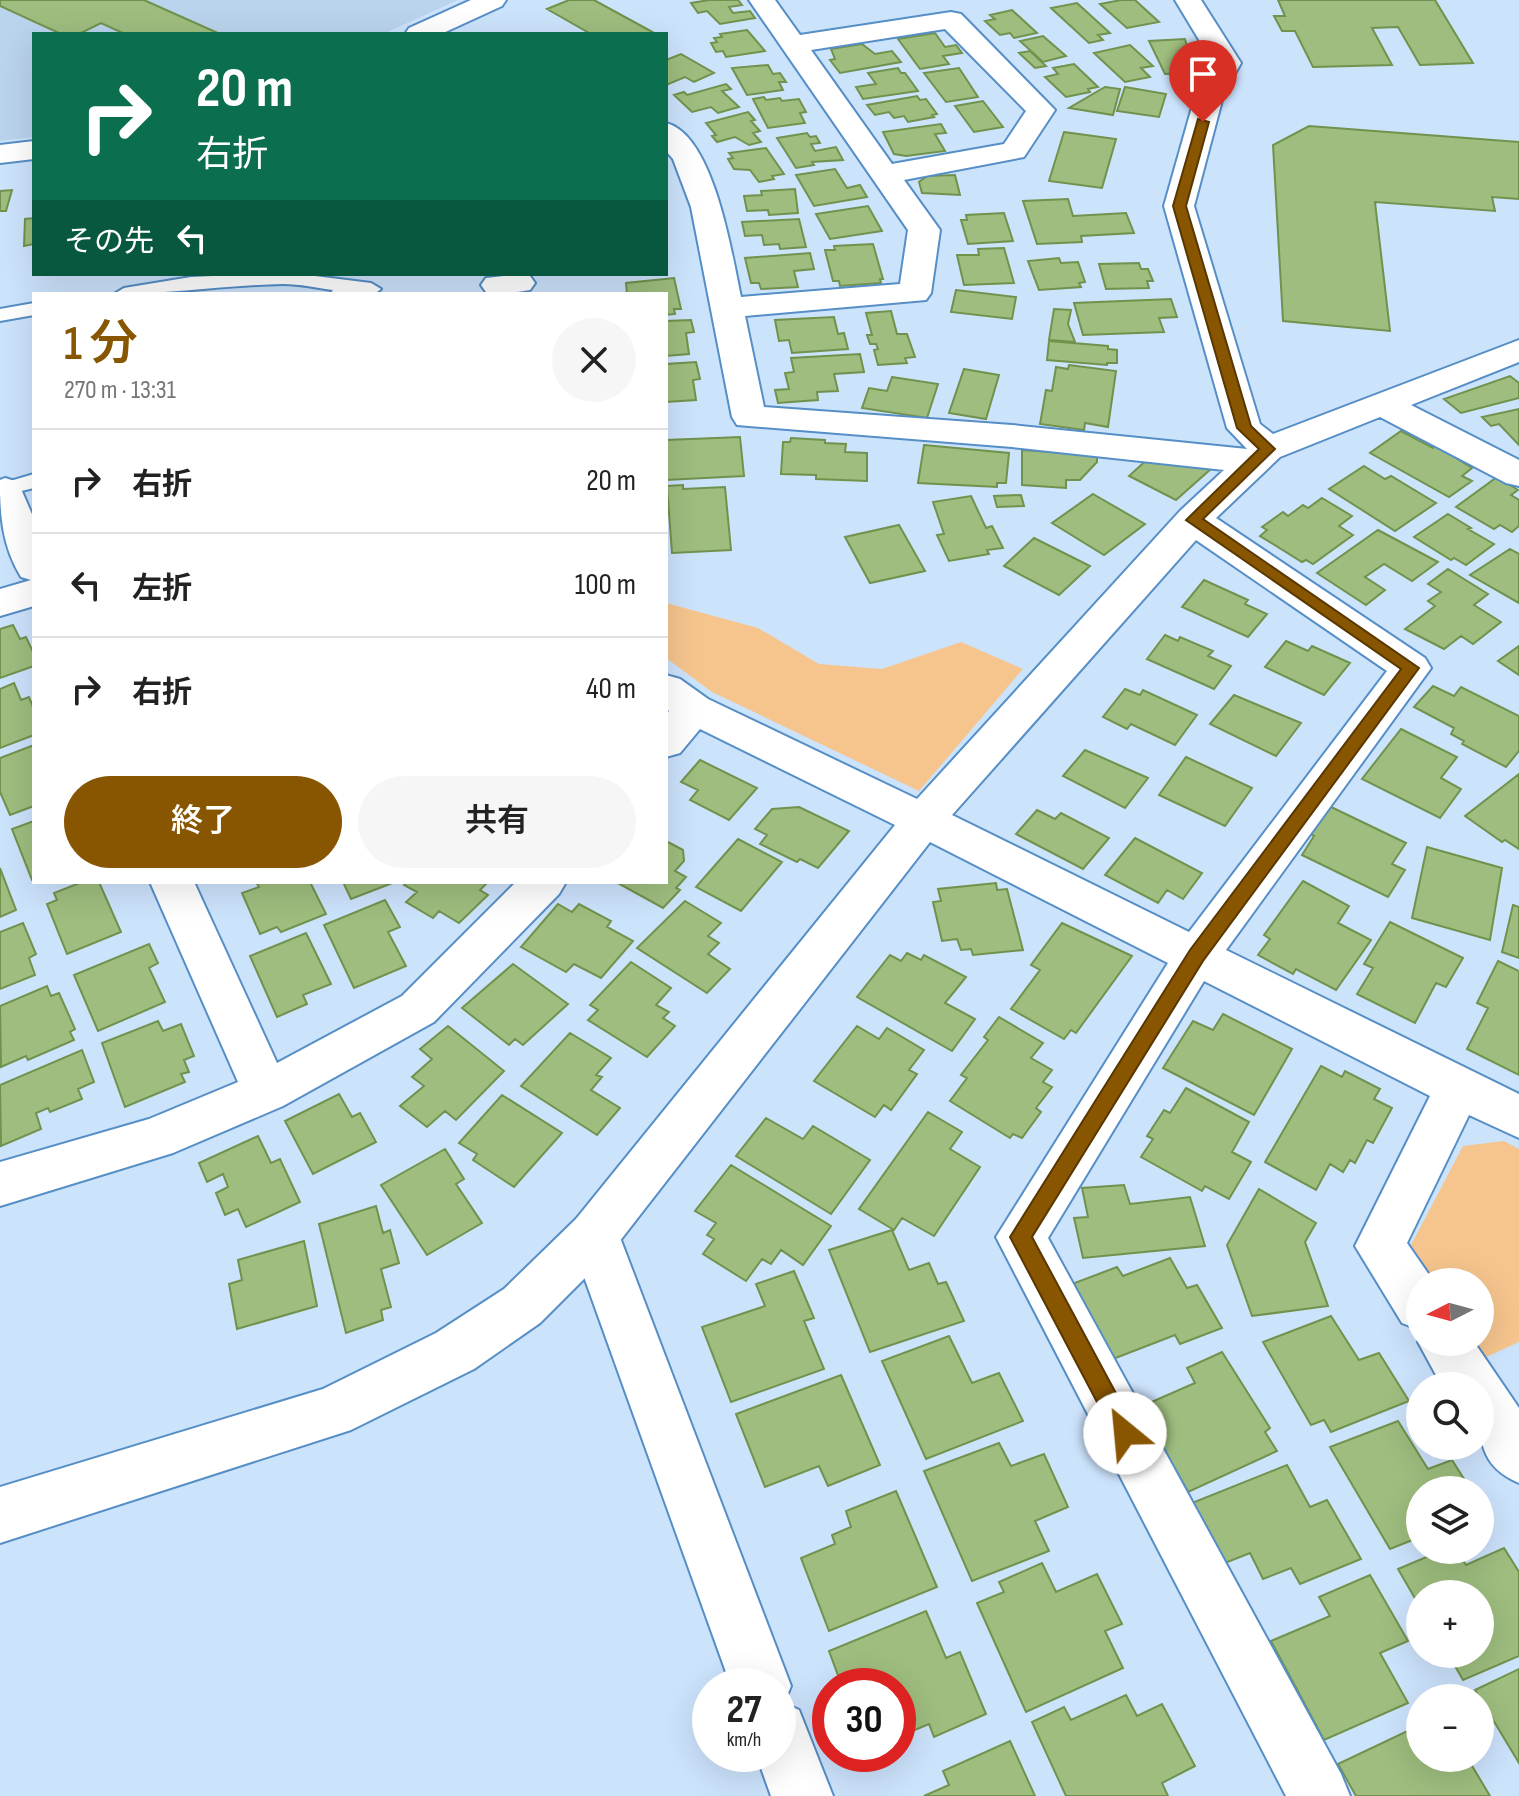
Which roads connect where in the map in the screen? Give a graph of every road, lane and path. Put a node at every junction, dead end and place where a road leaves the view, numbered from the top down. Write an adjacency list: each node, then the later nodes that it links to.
1 (493, 0): 4 (street)
2 (762, 0): 5 (street)
3 (1188, 0): 18 (street)
4 (423, 32)
5 (794, 44): 9 (street); 9 (street)
6 (668, 134): 13 (street)
7 (32, 150): 8 (street)
8 (0, 154)
9 (885, 174): 13 (street)
10 (371, 289): 11 (lane)
11 (343, 290): 12 (lane)
12 (136, 292)
13 (727, 308): 18 (street)
14 (32, 309): 15 (lane)
15 (0, 315)
16 (1519, 350): 17 (street)
17 (1380, 403): 18 (street); 19 (street)
18 (1260, 455): 21 (street)
19 (1519, 475)
20 (20, 486): 22 (street)
21 (1193, 520): 26 (street); 29 (street)
22 (32, 556)
23 (32, 593): 24 (street)
24 (0, 603)
25 (675, 714): 26 (street)
26 (923, 820): 29 (street); 34 (street)
27 (173, 884): 31 (street)
28 (542, 884): 31 (street)
29 (1196, 956): 30 (street); 42 (street)
30 (1459, 1087): 32 (street); 35 (street)
31 (266, 1092): 33 (street)
32 (1519, 1117)
33 (0, 1184)
34 (594, 1235): 38 (street); 39 (street)
35 (1406, 1285)
36 (1494, 1418): 37 (street)
37 (1519, 1456)
38 (0, 1515)
39 (754, 1668)
40 (793, 1772): 41 (street)
41 (802, 1796)
42 (1319, 1796)

